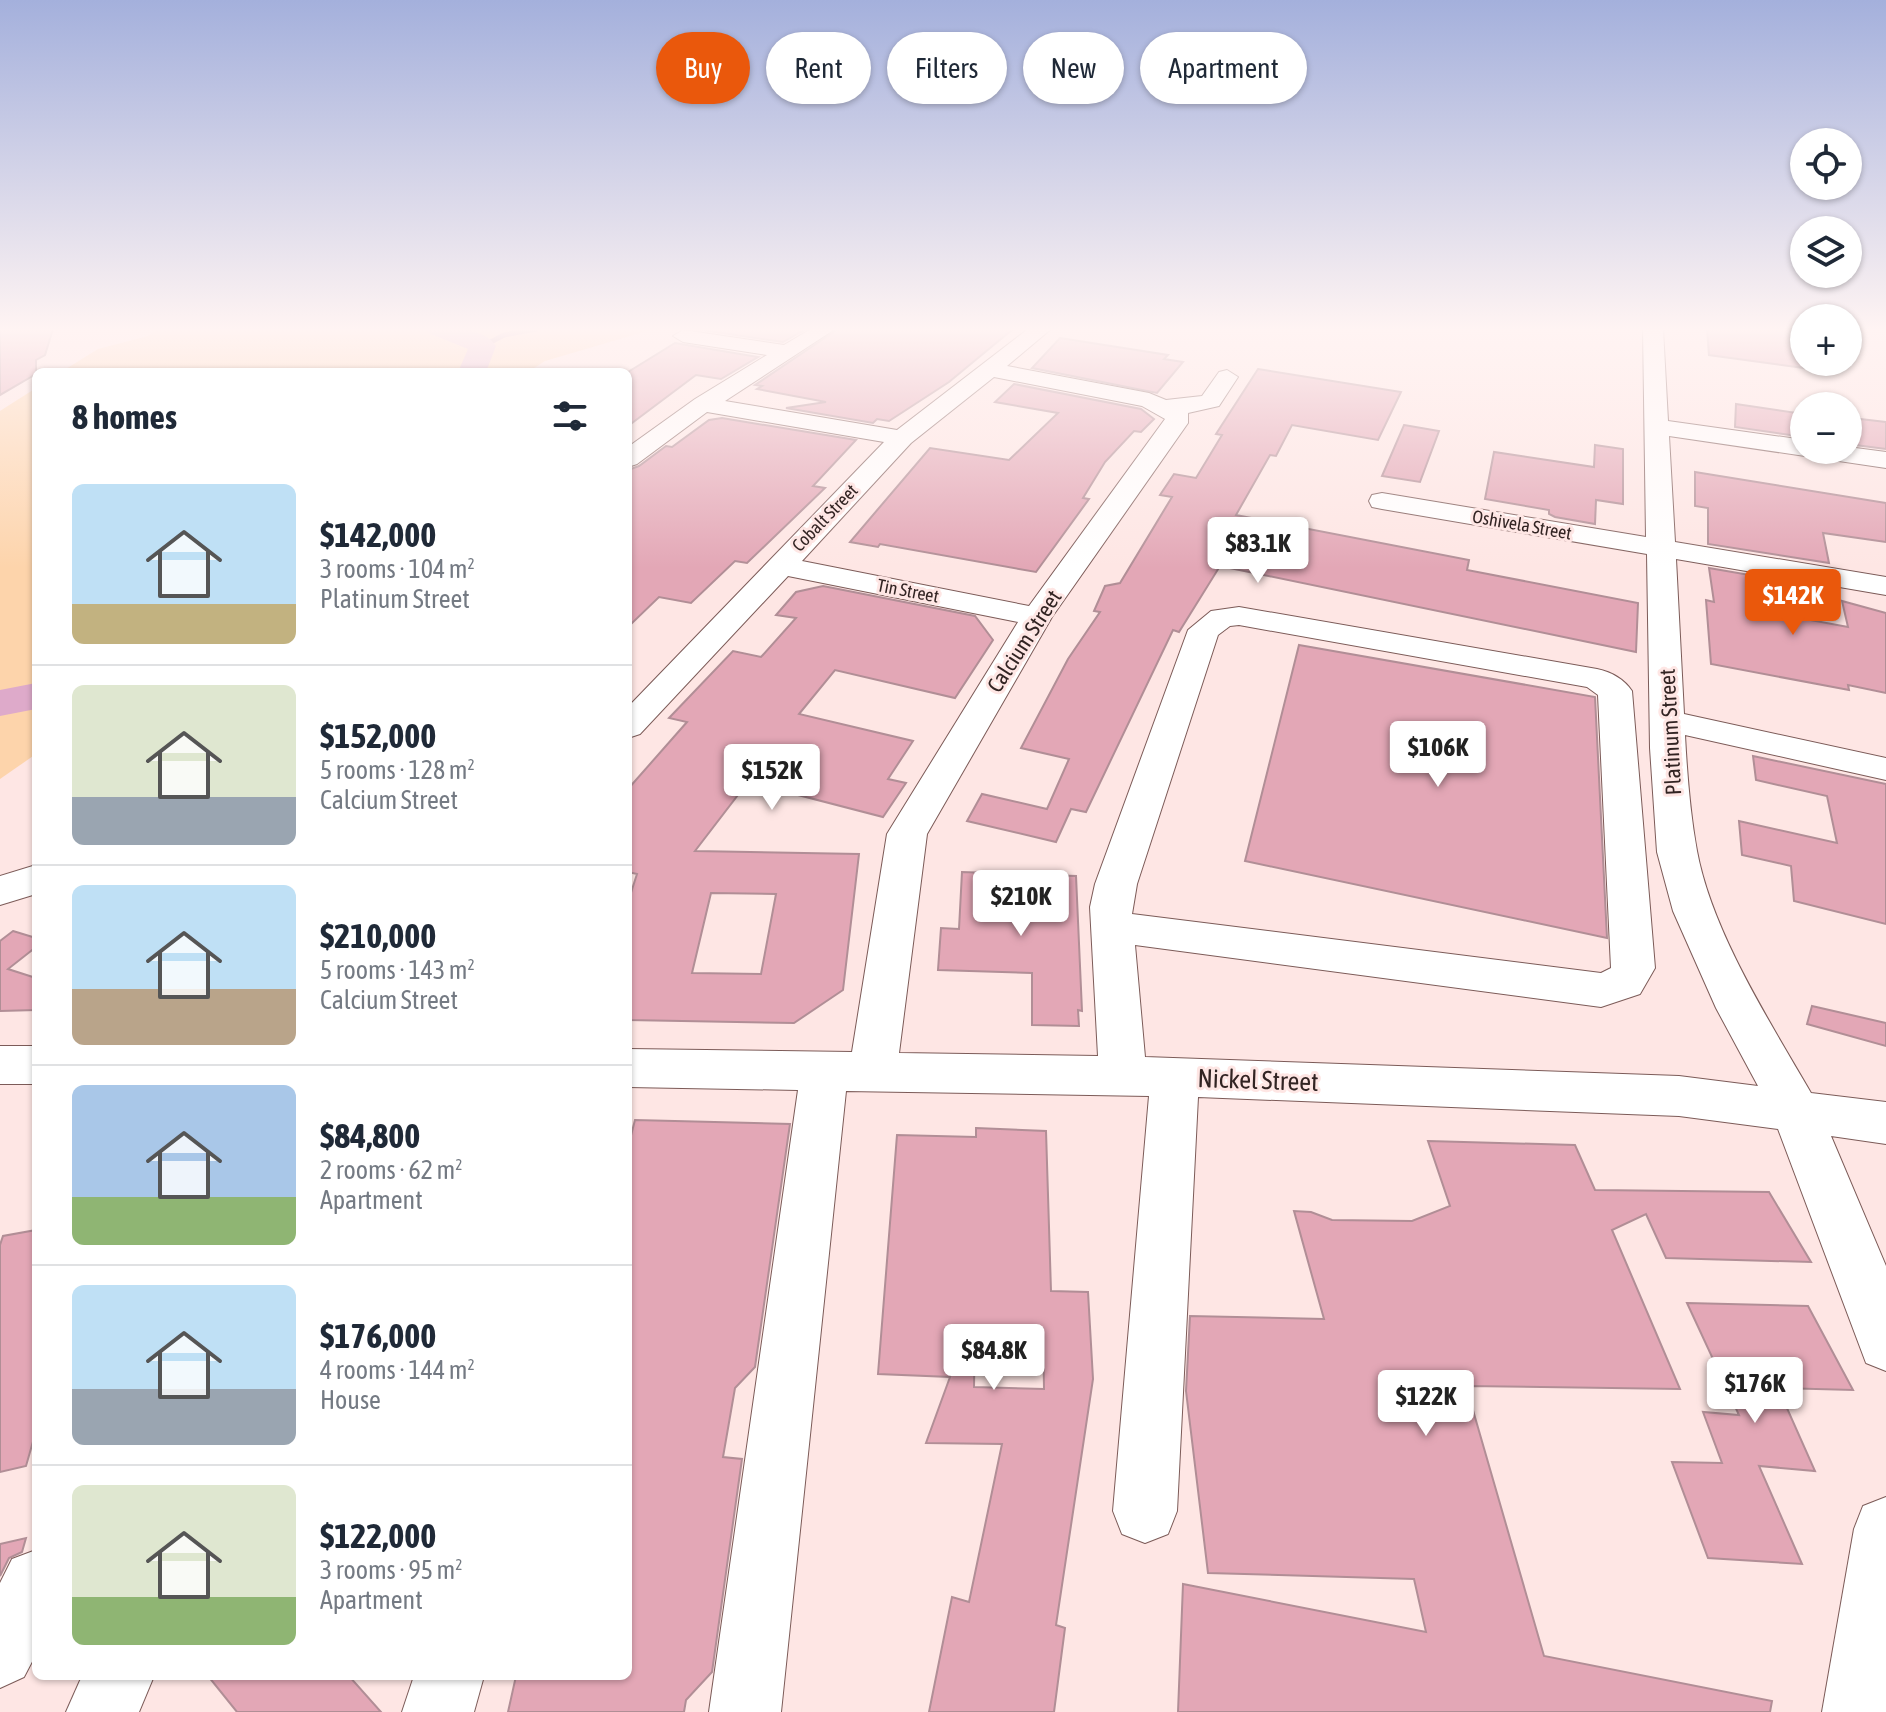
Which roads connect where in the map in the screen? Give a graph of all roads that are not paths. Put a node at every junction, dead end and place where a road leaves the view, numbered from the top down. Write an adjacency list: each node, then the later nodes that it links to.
1 (696, 409): 9 (street)
2 (732, 409): 7 (street)
3 (941, 409): 7 (street, Cobalt Street)
4 (1169, 409): 16 (street, Calcium Street)
5 (1657, 409): 6 (street, Platinum Street)
6 (1658, 427): 8 (street); 13 (street, Platinum Street)
7 (902, 438): 14 (street, Cobalt Street)
8 (1790, 446)
9 (632, 456)
10 (1862, 456): 11 (street)
11 (1886, 460)
12 (1382, 501): 13 (street, Oshivela Street)
13 (1662, 549): 15 (street, Oshivela Street); 17 (street, Platinum Street)
14 (788, 556): 16 (street, Tin Street); 18 (street, Cobalt Street)
15 (1886, 586)
16 (1046, 606): 26 (street, Calcium Street)
17 (1669, 721): 19 (street); 28 (street, Platinum Street)
18 (632, 723)
19 (1886, 769)
20 (32, 880): 21 (street)
21 (0, 891)
22 (1112, 927): 22 (street); 27 (street)
23 (0, 1065): 24 (street)
24 (32, 1065)
25 (632, 1068): 26 (street, Nickel Street)
26 (848, 1073): 27 (street, Nickel Street); 39 (street, Calcium Street)
27 (1149, 1076): 28 (street, Nickel Street); 31 (street)
28 (1795, 1109): 29 (street, Nickel Street); 30 (street, Platinum Street)
29 (1886, 1123)
30 (1886, 1343)
31 (1145, 1511)
32 (1886, 1529): 40 (street)
33 (32, 1591): 34 (street)
34 (0, 1653)
35 (117, 1680): 37 (street)
36 (448, 1680): 38 (street)
37 (102, 1712)
38 (438, 1712)
39 (745, 1712)
40 (1858, 1712)

